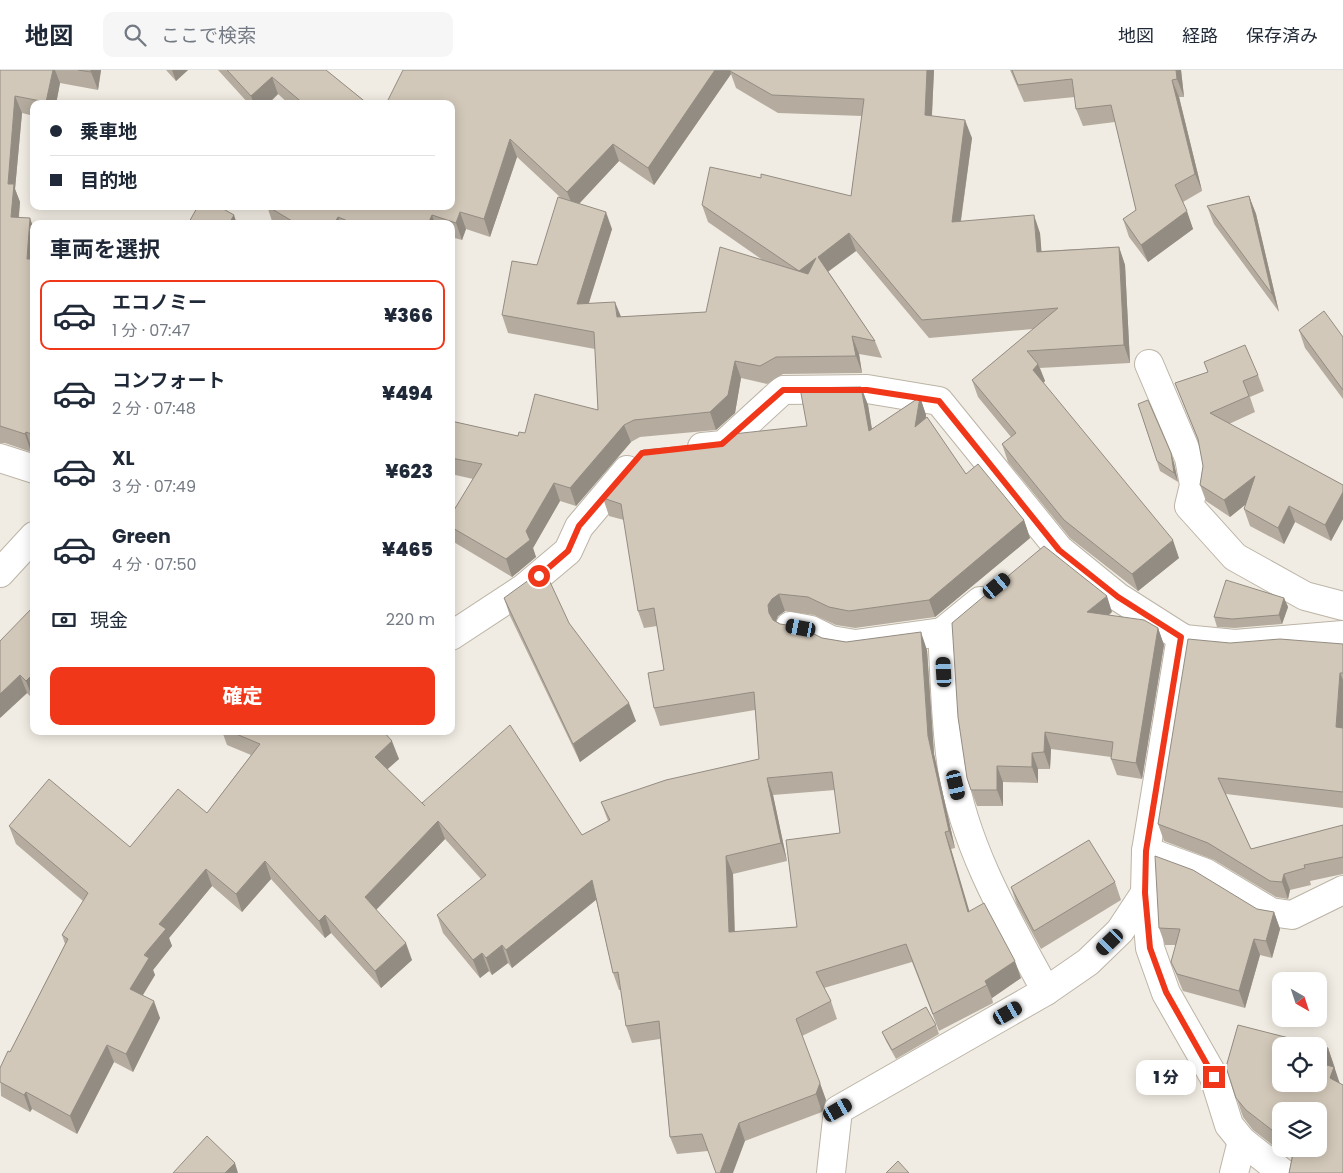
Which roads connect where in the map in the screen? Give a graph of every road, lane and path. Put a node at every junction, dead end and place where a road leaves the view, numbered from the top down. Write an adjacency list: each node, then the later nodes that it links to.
1 (1149, 364): 11 (street)
2 (678, 449): 7 (street)
3 (642, 453): 14 (street)
4 (0, 458): 5 (street)
5 (30, 468)
6 (30, 540): 9 (street)
7 (1052, 540): 8 (street); 16 (street)
8 (1030, 559)
9 (0, 573)
10 (1001, 583): 13 (street)
11 (1343, 606)
12 (790, 626): 13 (street)
13 (942, 632): 20 (street)
14 (455, 633)
15 (1343, 634): 16 (street)
16 (1181, 637): 17 (street)
17 (1146, 851): 18 (street); 19 (street)
18 (1343, 890)
19 (1145, 893): 20 (street); 21 (street)
20 (1046, 991): 22 (street)
21 (1242, 1141): 23 (street); 24 (street)
22 (831, 1173)
23 (1234, 1173)
24 (1283, 1173)

